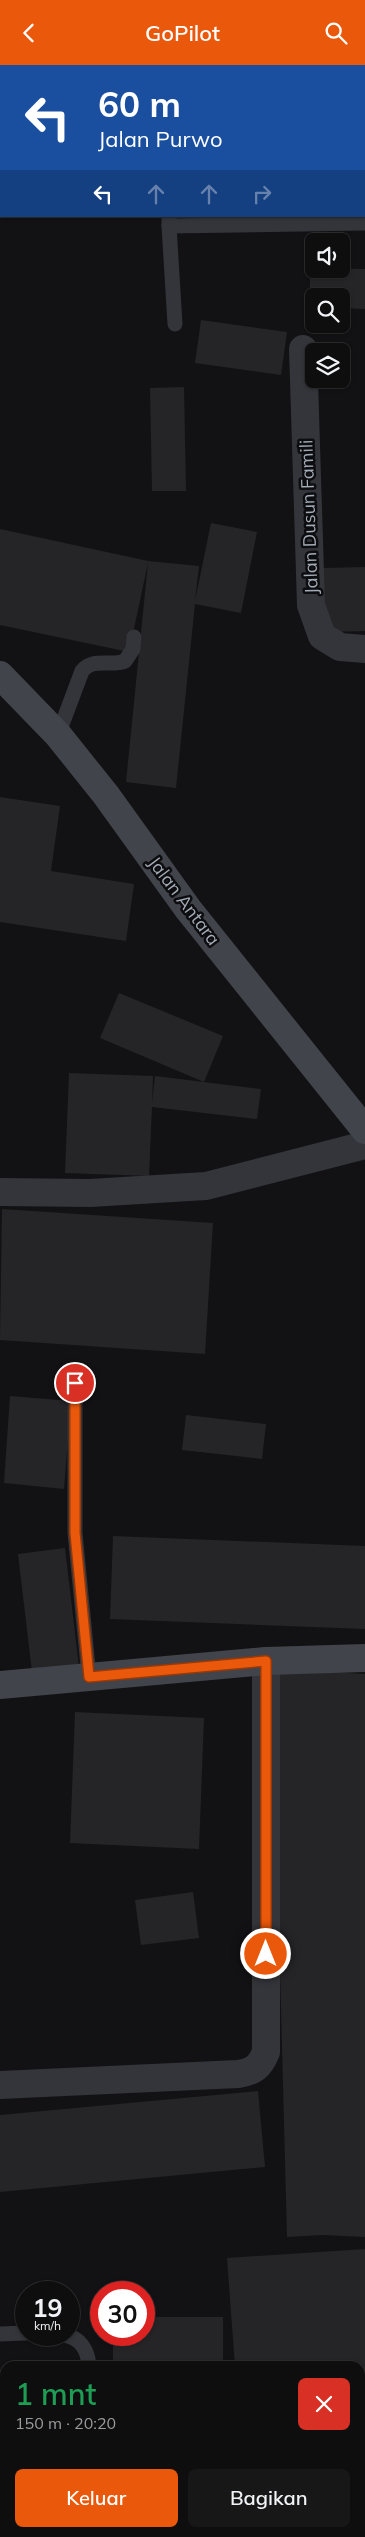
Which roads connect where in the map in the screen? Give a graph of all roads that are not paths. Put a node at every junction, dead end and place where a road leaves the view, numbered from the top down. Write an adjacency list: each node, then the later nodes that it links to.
1 (169, 221): 2 (lane); 3 (lane)
2 (365, 223)
3 (175, 324)
4 (303, 349): 6 (street, Jalan Dusun Famili)
5 (134, 637): 8 (lane)
6 (365, 649)
7 (0, 675): 8 (street, Jalan Antara)
8 (58, 735): 9 (street, Jalan Antara)
9 (365, 1130)
10 (365, 1145): 11 (street)
11 (0, 1192)
12 (75, 1383): 15 (lane)
13 (365, 1658): 14 (street)
14 (266, 1661): 15 (street); 17 (street)
15 (89, 1677): 16 (street)
16 (0, 1685)
17 (0, 2085)
18 (15, 2333): 19 (lane)
19 (0, 2334)
20 (80, 2342): 21 (lane)
21 (88, 2361)

